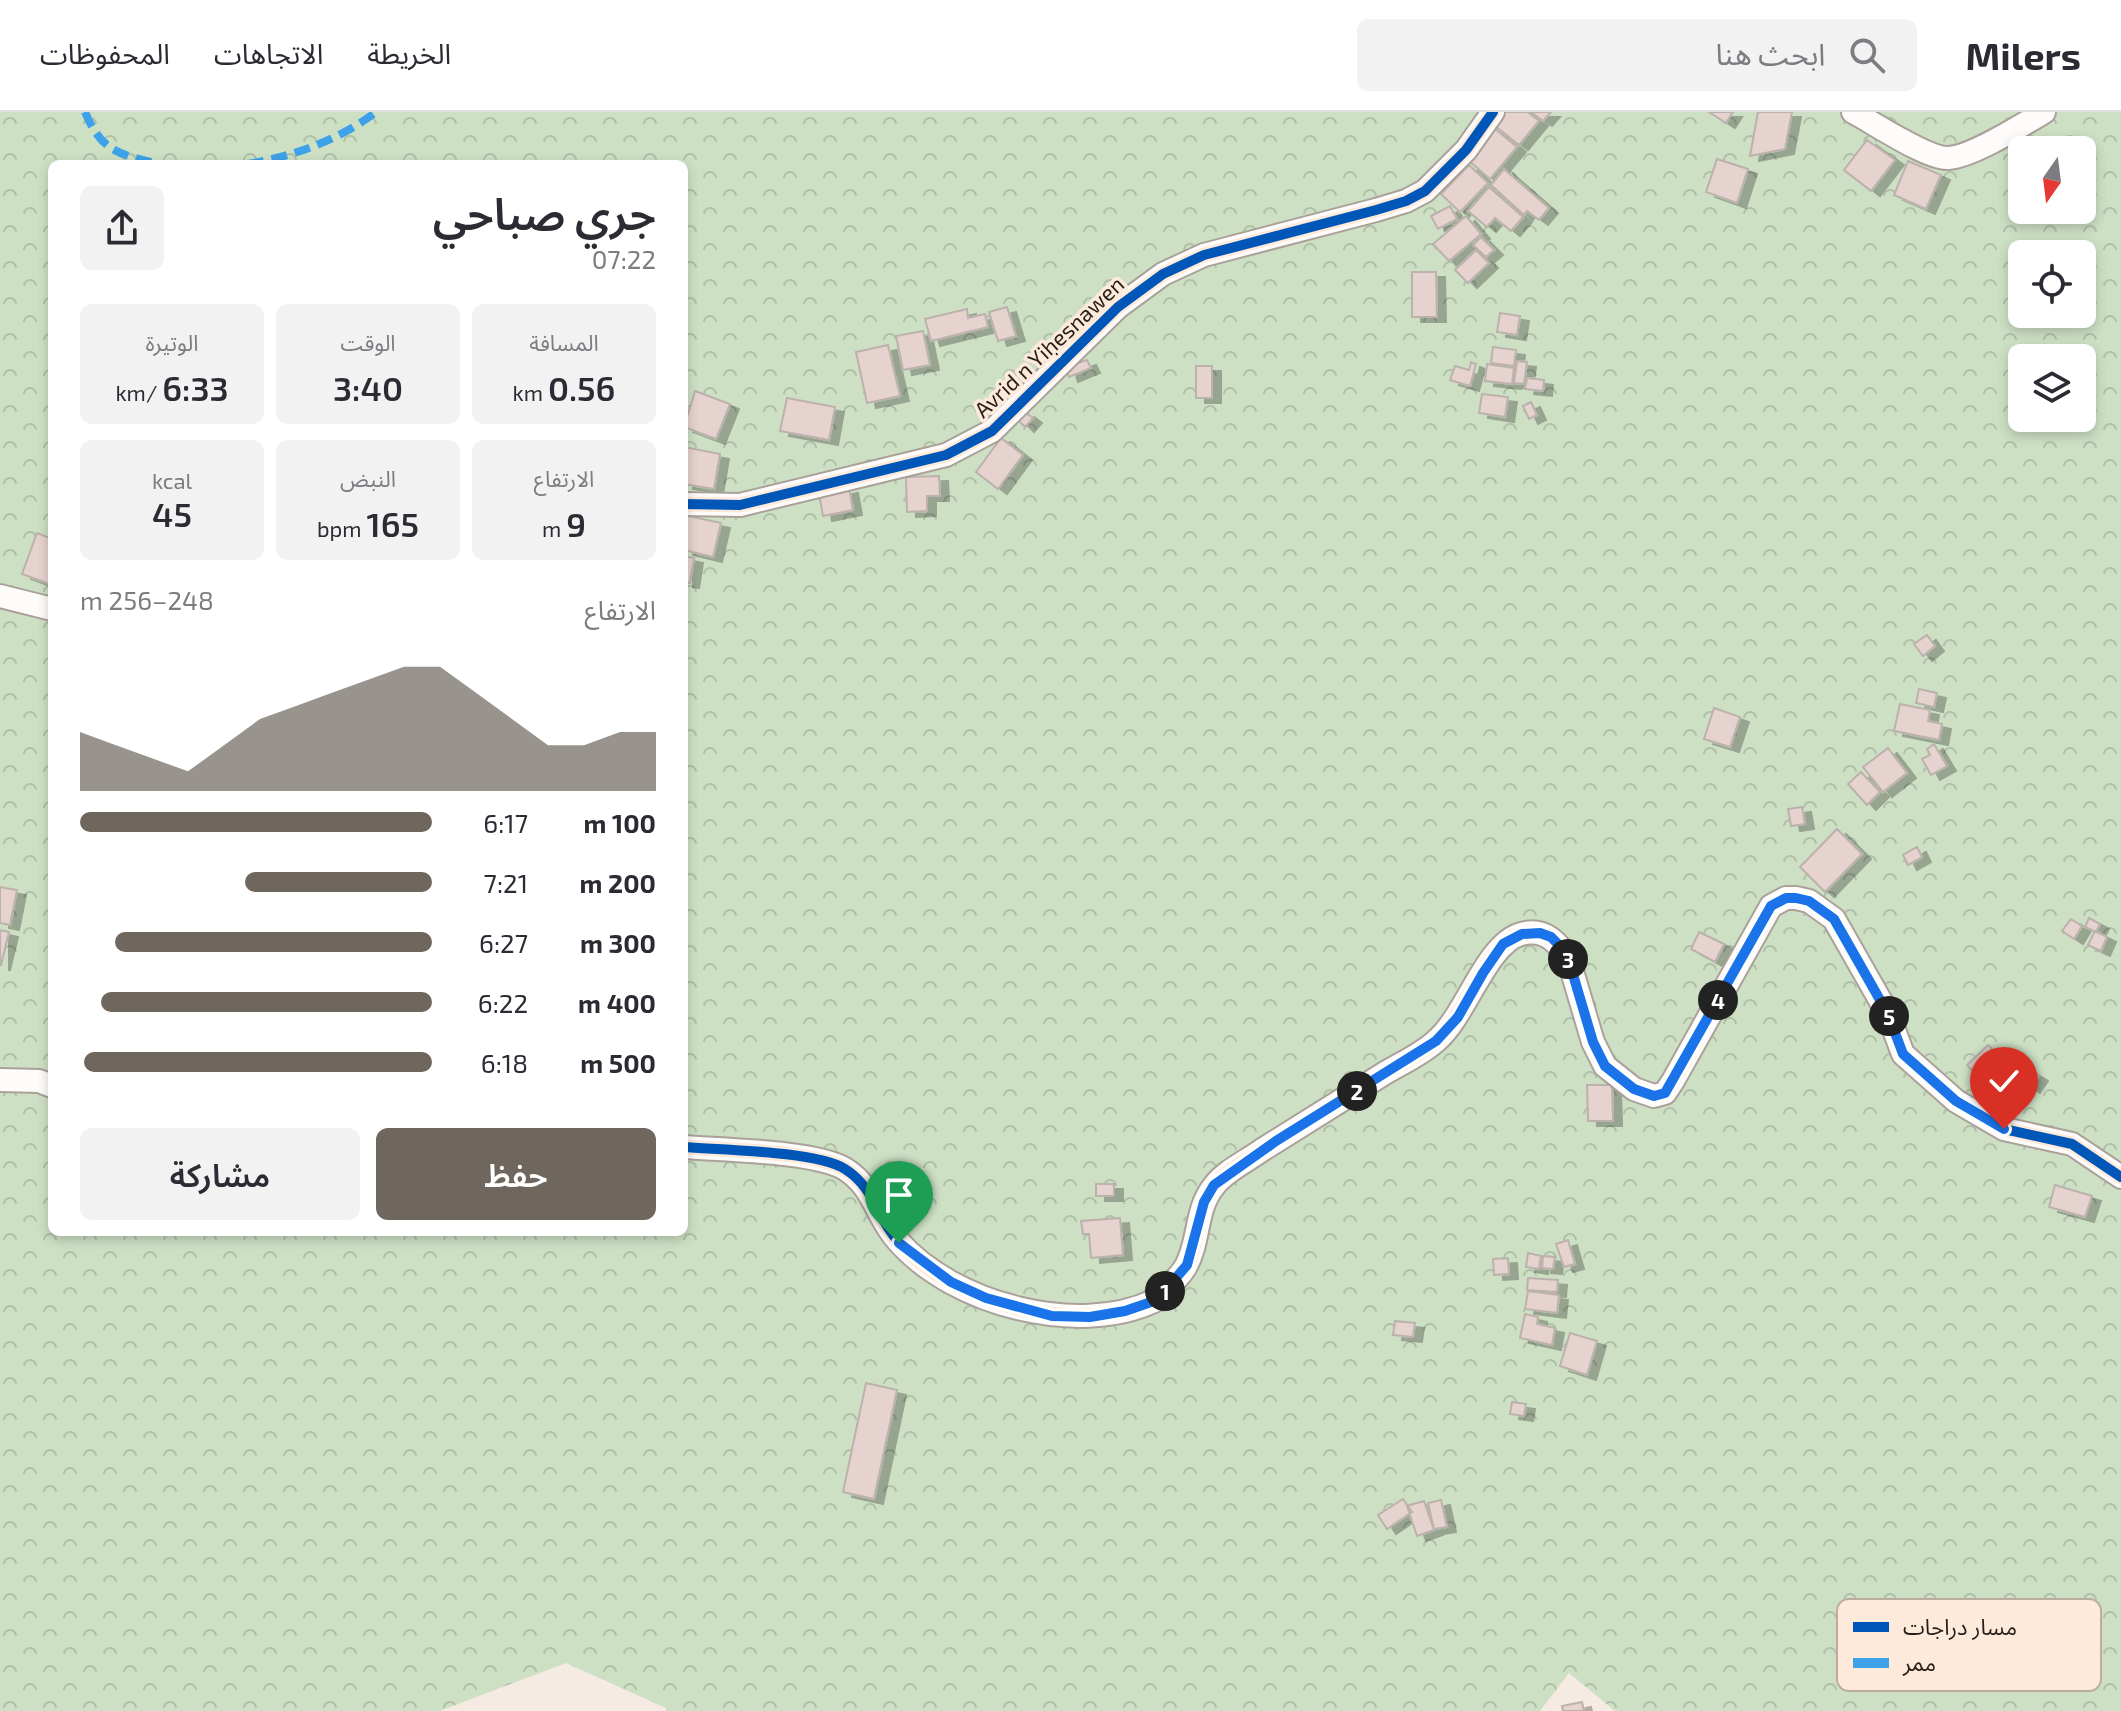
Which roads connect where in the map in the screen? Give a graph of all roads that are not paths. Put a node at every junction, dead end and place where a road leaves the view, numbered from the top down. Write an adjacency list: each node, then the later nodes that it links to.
1 (1493, 112): 4 (street, Avrid n Yiḥesnawen)
2 (1853, 112): 3 (street)
3 (2044, 112)
4 (688, 504)
5 (0, 596): 6 (street)
6 (48, 608)
7 (0, 1080): 8 (street)
8 (48, 1084)
9 (688, 1147): 10 (street)
10 (2121, 1177)

